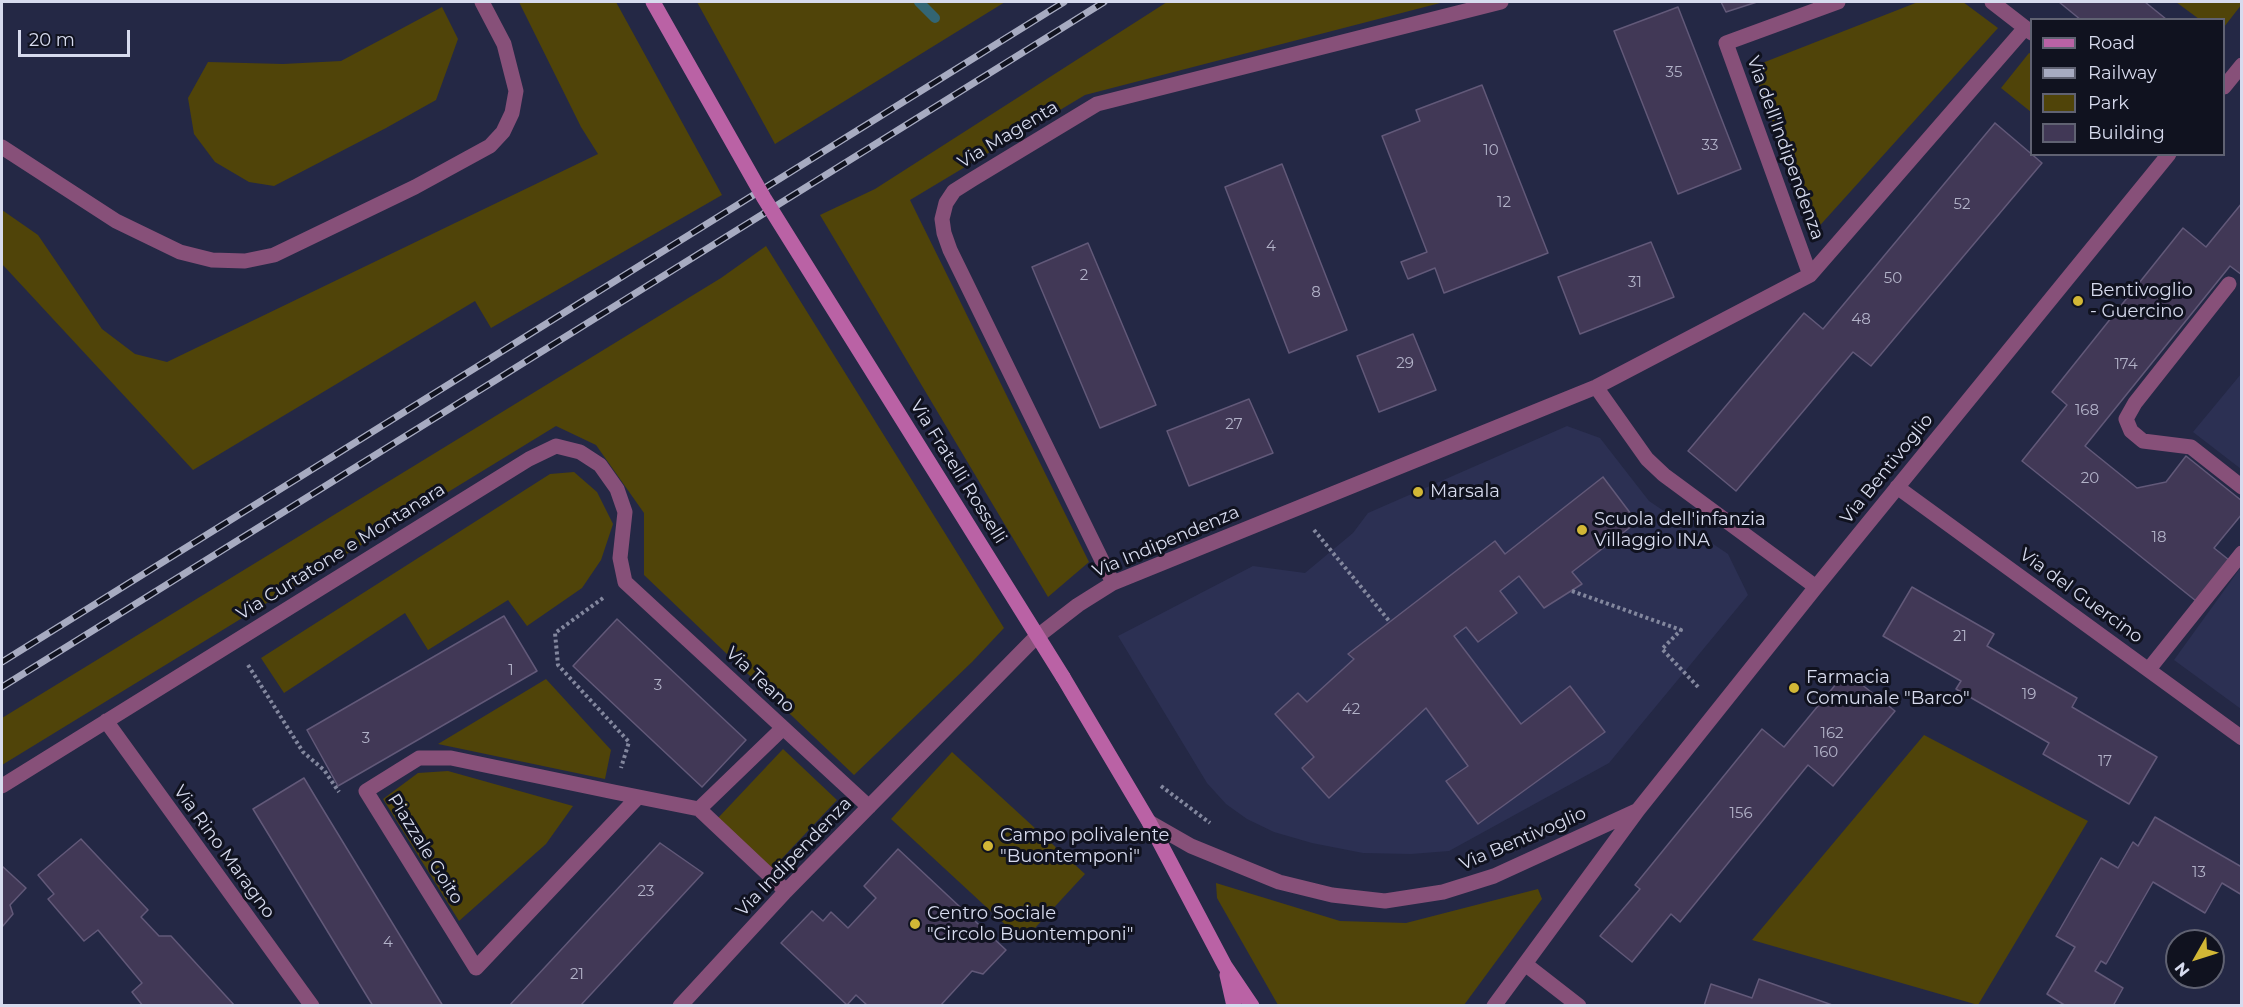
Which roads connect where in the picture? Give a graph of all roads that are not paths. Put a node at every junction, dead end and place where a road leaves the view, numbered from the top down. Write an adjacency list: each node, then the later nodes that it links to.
1 (482, 2): 9 (street)
2 (653, 2): 29 (street, Via Fratelli Rosselli, bridge)
3 (1501, 2): 18 (street, Via Magenta)
4 (1838, 2): 11 (street, Via dell'Indipendenza)
5 (1992, 2): 6 (street)
6 (2028, 30): 11 (street, Via dell'Indipendenza)
7 (2241, 65): 8 (street)
8 (2225, 85)
9 (2, 147)
10 (2167, 156): 14 (street, Via Bentivoglio)
11 (1810, 275): 13 (street, Via dell'Indipendenza)
12 (2229, 284): 15 (street)
13 (1596, 387): 18 (street, Via Indipendenza); 19 (street)
14 (1898, 487): 19 (street, Via Bentivoglio); 20 (street, Via del Guercino)
15 (2241, 487)
16 (2241, 554): 20 (street)
17 (625, 582): 21 (street, Via Curtatone e Montanara); 22 (street, Via Teano)
18 (1113, 583): 26 (street, Via Indipendenza)
19 (1816, 587): 28 (street, Via Bentivoglio)
20 (2149, 669): 23 (street, Via del Guercino)
21 (106, 721): 24 (street, Via Curtatone e Montanara); 33 (street, Via Rino Maragno)
22 (783, 728): 26 (street, Via Teano); 27 (street)
23 (2241, 738)
24 (2, 786)
25 (638, 796): 25 (street, Piazzale Goito); 27 (street, Piazzale Goito)
26 (869, 807): 30 (street, Via Indipendenza)
27 (699, 809): 30 (street)
28 (1638, 810): 29 (street, Via Bentivoglio); 31 (street, Via Bentivoglio)
29 (1149, 822): 32 (street, Via Fratelli Rosselli)
30 (786, 891): 34 (street, Via Indipendenza)
31 (1525, 964): 37 (street, Via Bentivoglio); 38 (street)
32 (1225, 966): 35 (street); 36 (street)
33 (312, 1005)
34 (680, 1005)
35 (1234, 1005)
36 (1252, 1005)
37 (1494, 1005)
38 (1579, 1005)

